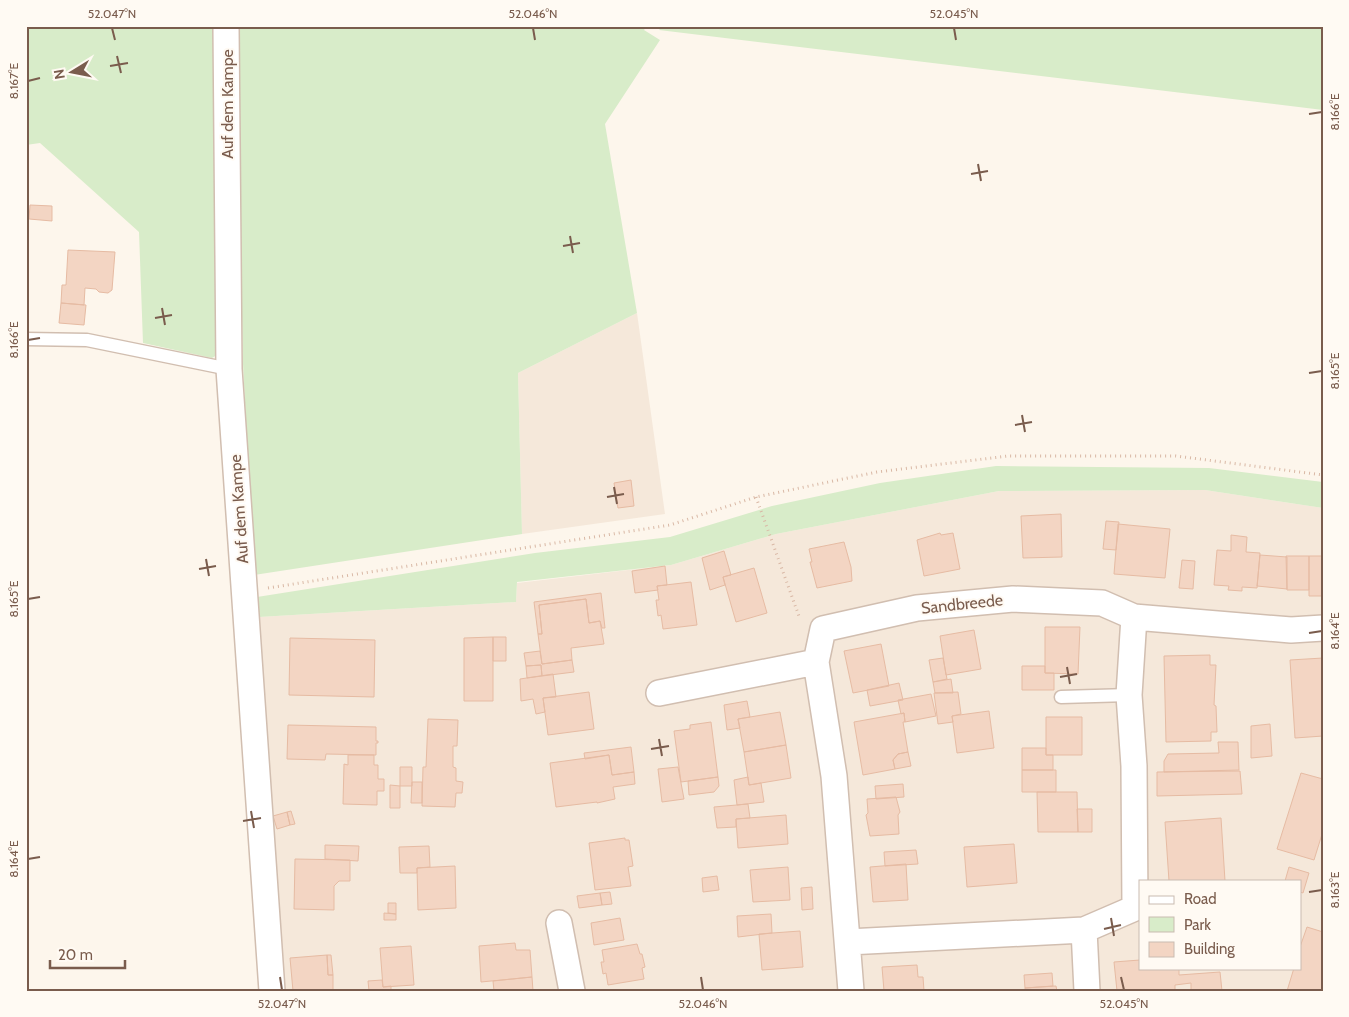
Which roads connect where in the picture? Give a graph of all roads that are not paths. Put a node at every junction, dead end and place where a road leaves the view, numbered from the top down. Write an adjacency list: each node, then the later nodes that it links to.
1 (226, 26): 3 (street, Auf dem Kampe)
2 (26, 339): 3 (lane)
3 (229, 369): 13 (street, Auf dem Kampe)
4 (1134, 617): 5 (street, Sandbreede); 6 (street, Sandbreede); 8 (street)
5 (1323, 628)
6 (819, 651): 7 (street); 12 (street)
7 (659, 693)
8 (1129, 695): 9 (lane); 11 (street)
9 (1061, 697)
10 (559, 923): 14 (street)
11 (1084, 930): 12 (street); 16 (street)
12 (848, 942): 15 (street)
13 (272, 991)
14 (572, 991)
15 (852, 991)
16 (1087, 991)

